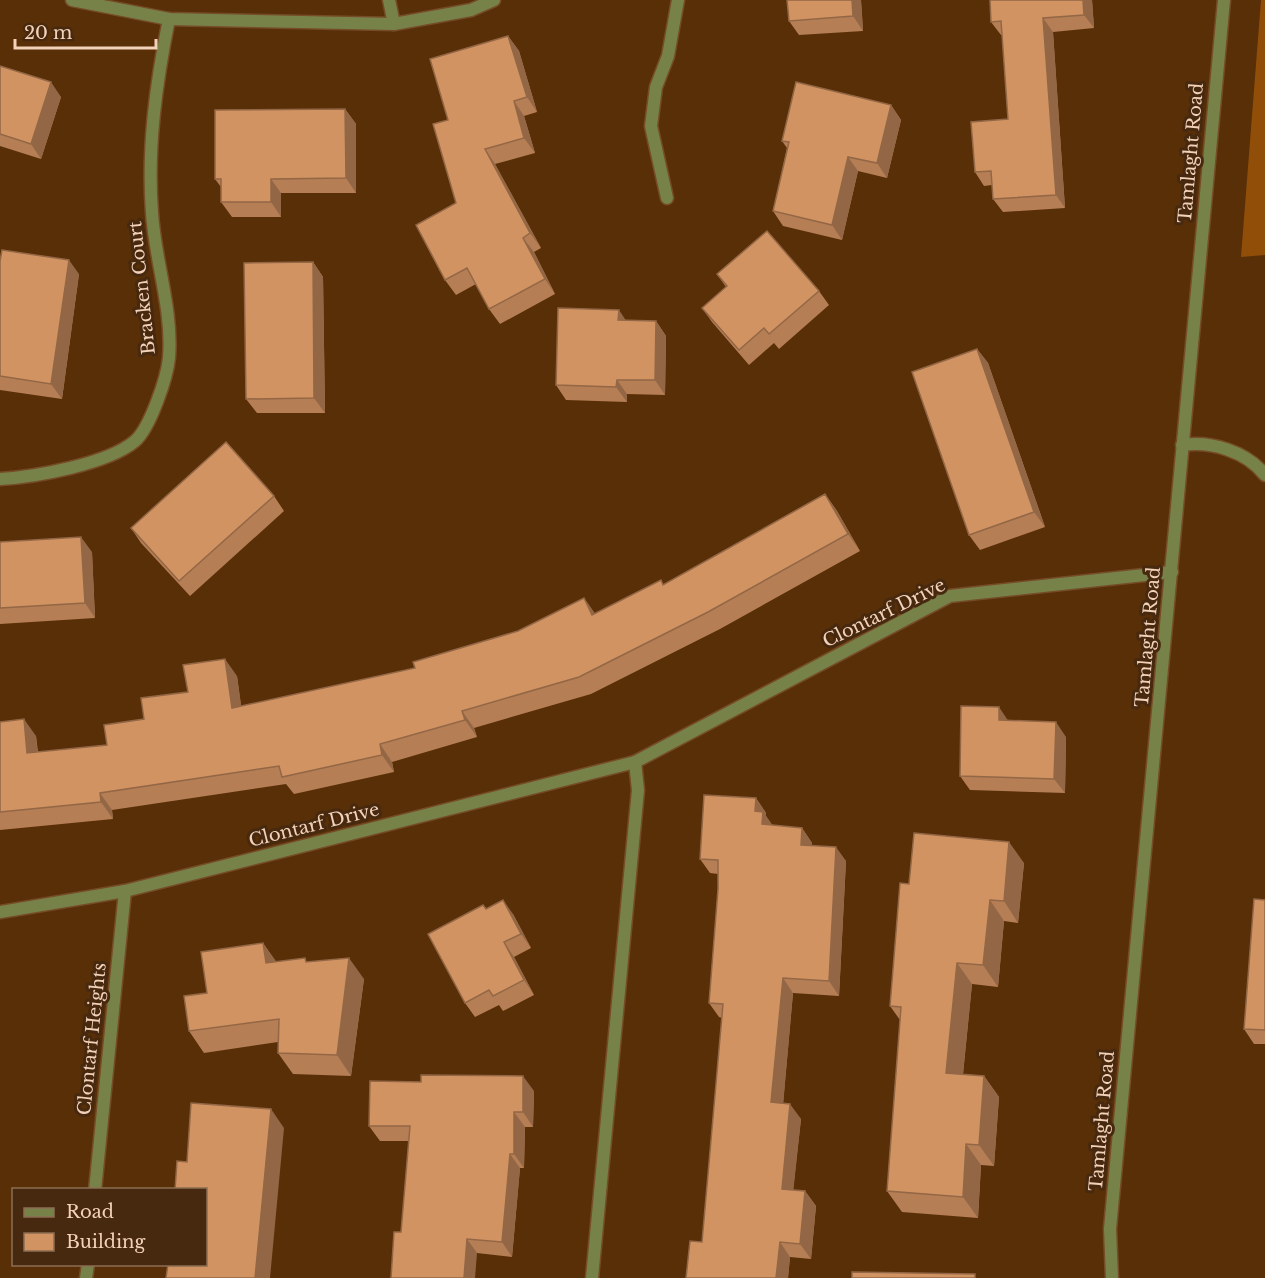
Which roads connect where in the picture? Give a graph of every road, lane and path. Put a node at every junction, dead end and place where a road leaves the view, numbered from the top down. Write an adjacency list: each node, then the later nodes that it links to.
1 (72, 0): 6 (street)
2 (389, 0): 7 (street)
3 (494, 0): 7 (street)
4 (678, 0): 8 (street)
5 (1224, 0): 9 (street, Tamlaght Road)
6 (169, 19): 7 (street); 11 (street, Bracken Court)
7 (394, 24)
8 (667, 198)
9 (1182, 444): 10 (street); 12 (street, Tamlaght Road)
10 (1265, 475)
11 (0, 478)
12 (1172, 572): 13 (street, Clontarf Drive); 18 (street, Tamlaght Road)
13 (635, 762): 14 (street, Clontarf Drive); 17 (street)
14 (125, 891): 15 (street, Clontarf Drive); 16 (street, Clontarf Heights)
15 (0, 912)
16 (95, 1188)
17 (592, 1278)
18 (1112, 1278)

